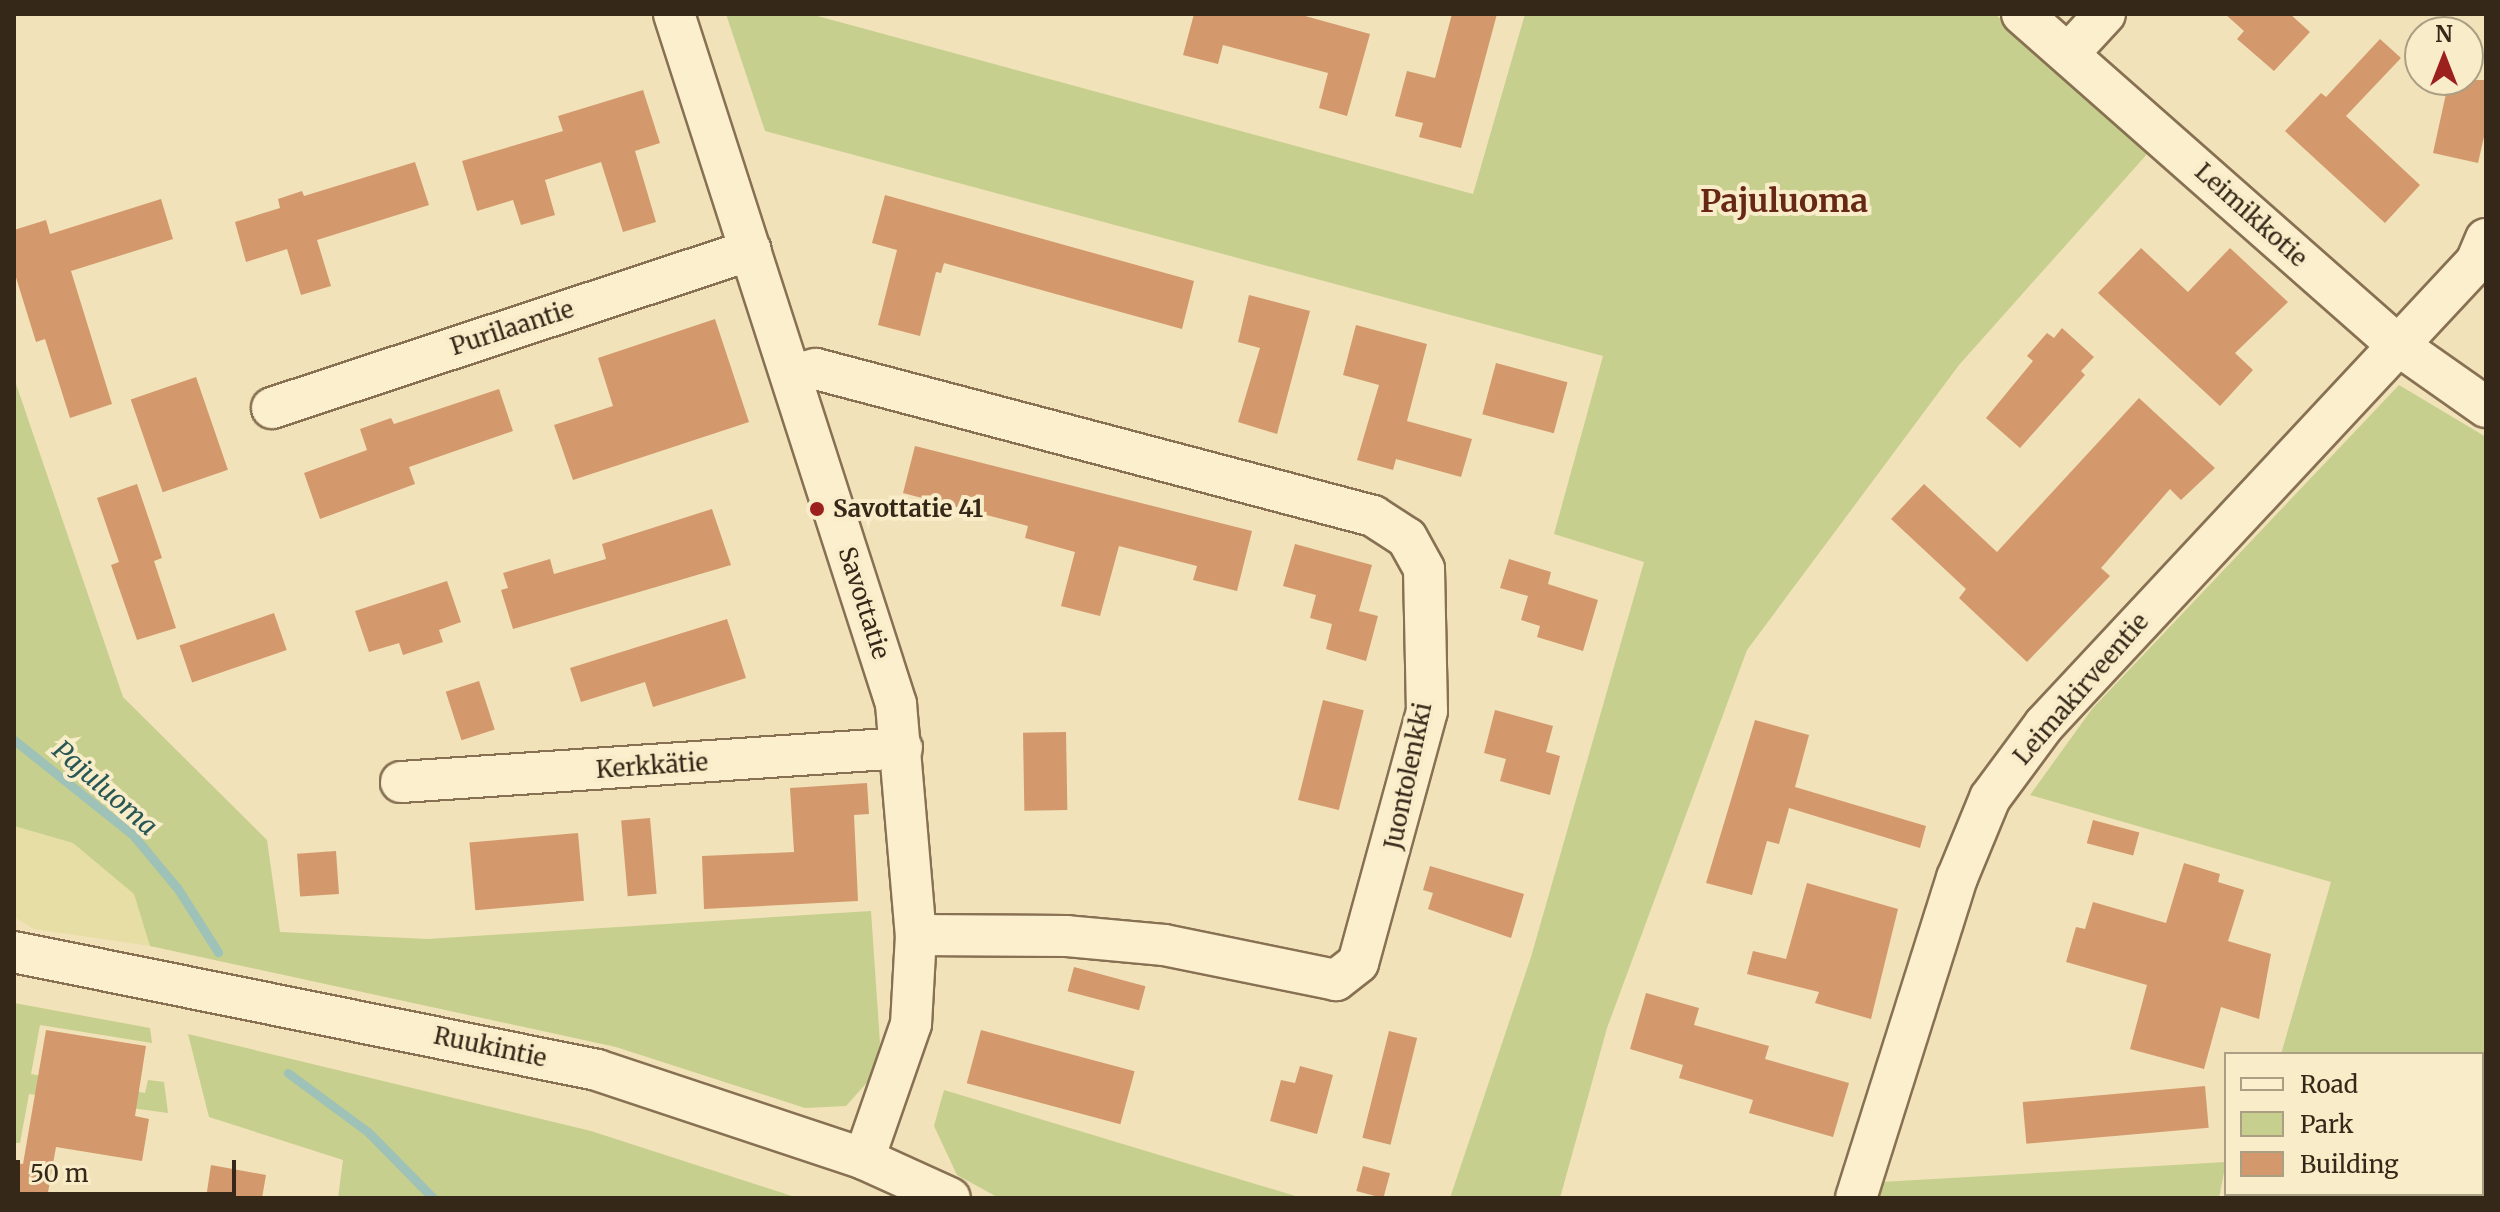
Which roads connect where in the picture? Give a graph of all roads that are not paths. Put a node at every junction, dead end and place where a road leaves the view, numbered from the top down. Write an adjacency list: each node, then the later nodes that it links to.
1 (674, 14): 6 (street, Savottatie)
2 (2022, 14): 4 (street, Leimikkotie)
3 (2105, 14): 4 (street)
4 (2069, 53): 7 (street, Leimikkotie)
5 (2486, 239): 7 (street, Leimakirveentie)
6 (751, 250): 8 (street, Savottatie); 10 (street, Purilaantie)
7 (2395, 343): 9 (street, Leimikkotie); 17 (street, Leimakirveentie)
8 (792, 375): 11 (street, Savottatie); 13 (street, Juontolenkki)
9 (2486, 407)
10 (272, 408)
11 (902, 748): 12 (street, Kerkkätie); 13 (street, Savottatie)
12 (401, 782)
13 (916, 935): 15 (street, Savottatie)
14 (14, 952): 15 (street, Ruukintie)
15 (864, 1159): 16 (street, Ruukintie)
16 (950, 1198)
17 (1856, 1198)

